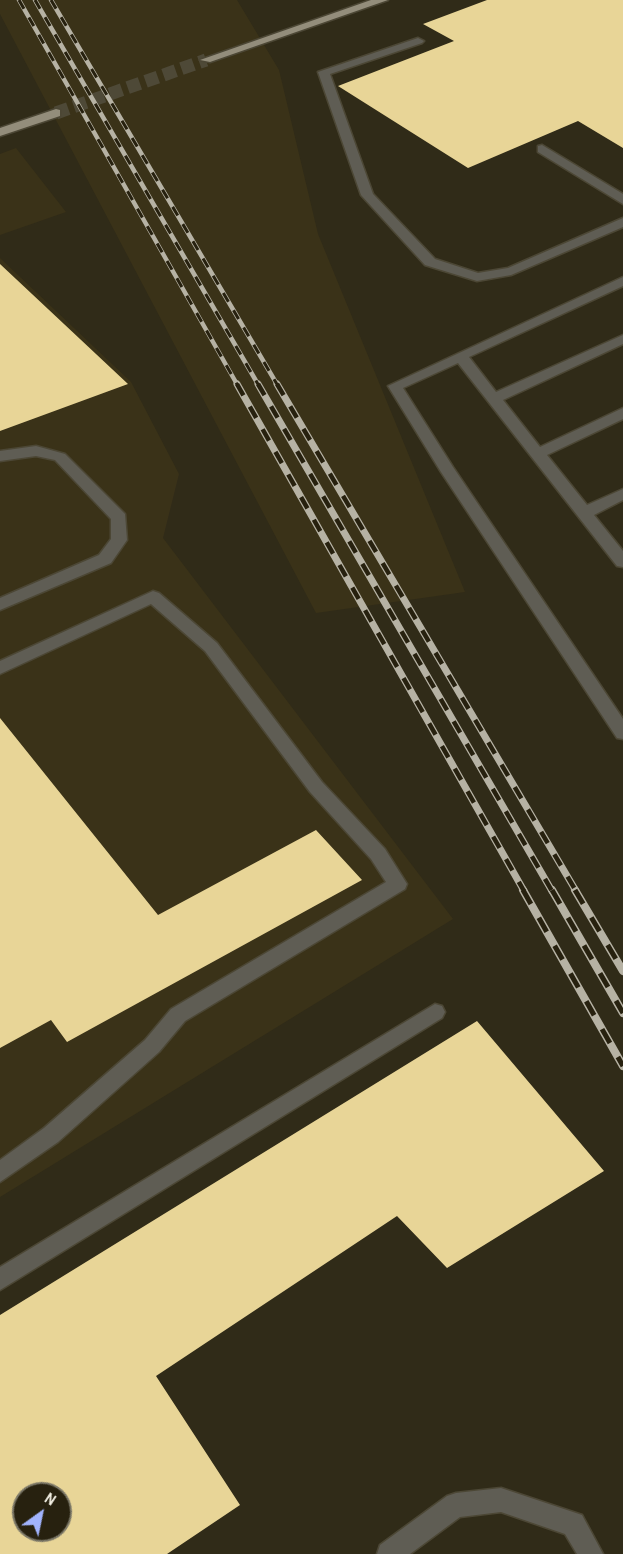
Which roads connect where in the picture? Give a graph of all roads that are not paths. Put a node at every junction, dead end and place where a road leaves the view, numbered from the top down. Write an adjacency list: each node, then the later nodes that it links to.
1 (382, 0): 3 (main road)
2 (418, 41): 8 (lane)
3 (206, 60)
4 (57, 113): 5 (main road)
5 (0, 132)
6 (542, 149): 7 (lane)
7 (623, 200)
8 (623, 222)
9 (623, 281): 11 (lane)
10 (623, 339): 12 (lane)
11 (460, 356): 12 (lane); 21 (lane)
12 (494, 399): 14 (lane)
13 (623, 413): 14 (lane)
14 (537, 454): 17 (lane)
15 (0, 456): 19 (lane)
16 (623, 494): 17 (lane)
17 (584, 513): 18 (lane)
18 (623, 562)
19 (0, 604)
20 (0, 668): 23 (lane)
21 (623, 733)
22 (435, 1012): 24 (lane)
23 (0, 1172)
24 (0, 1279)
25 (388, 1554): 26 (lane)
26 (591, 1554)

